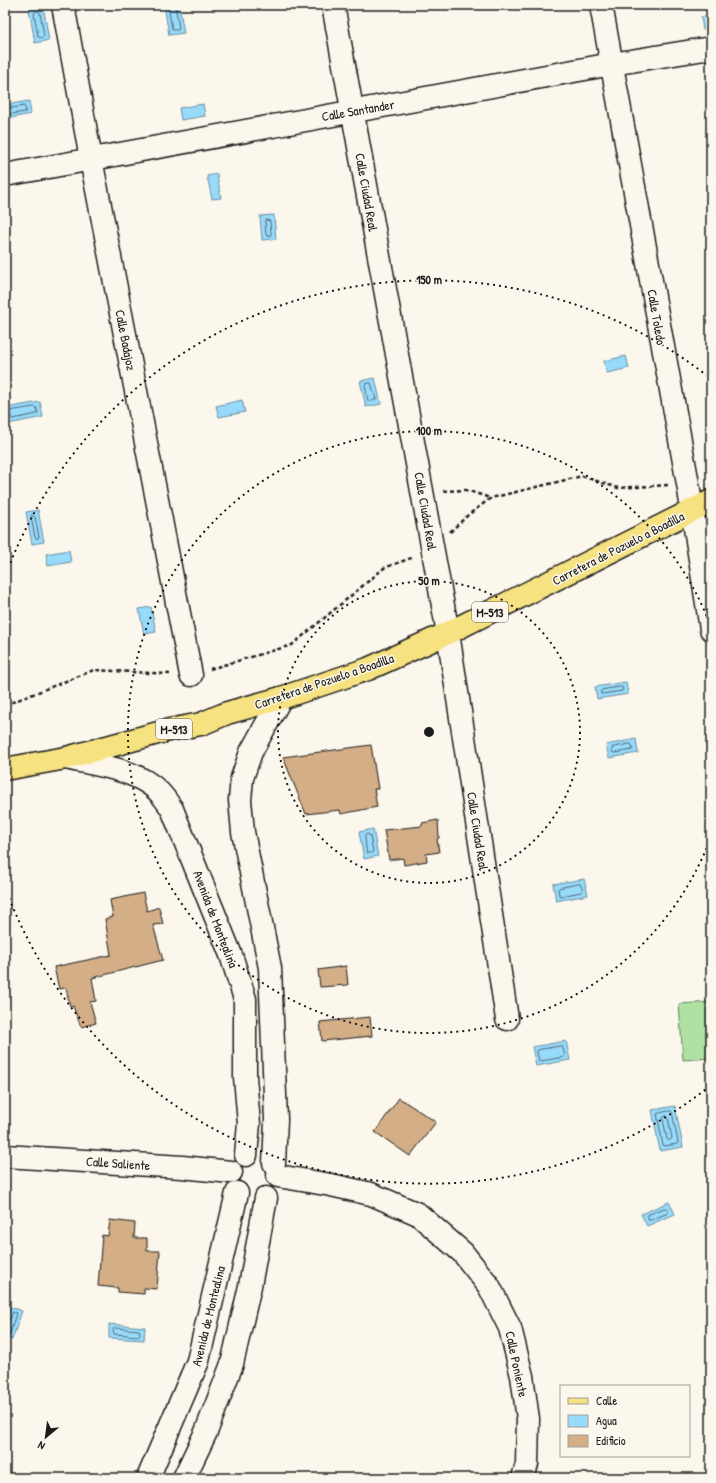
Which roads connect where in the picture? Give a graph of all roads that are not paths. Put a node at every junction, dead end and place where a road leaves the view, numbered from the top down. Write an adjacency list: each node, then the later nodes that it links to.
1 (63, 5): 7 (street, Calle Badajoz)
2 (333, 5): 6 (street, Calle Ciudad Real)
3 (601, 5): 5 (street, Calle Toledo)
4 (711, 48): 5 (street, Calle Santander)
5 (612, 64): 6 (street, Calle Santander); 9 (street, Calle Toledo)
6 (352, 111): 7 (street, Calle Santander); 11 (street, Calle Ciudad Real)
7 (91, 159): 8 (street, Calle Santander); 12 (street, Calle Badajoz)
8 (5, 175)
9 (702, 506): 10 (street, Calle Toledo); 11 (main road, Carretera de Pozuelo a Boadilla / M-513)
10 (711, 629)
11 (448, 633): 13 (main road, Carretera de Pozuelo a Boadilla / M-513); 16 (street, Calle Ciudad Real)
12 (191, 675)
13 (281, 698): 14 (main road, Carretera de Pozuelo a Boadilla / M-513); 19 (street)
14 (66, 758): 15 (main road, Carretera de Pozuelo a Boadilla / M-513); 17 (street, Avenida de Montealina)
15 (5, 769)
16 (507, 1019)
17 (246, 1155): 19 (street); 20 (street)
18 (5, 1156): 20 (street, Calle Saliente)
19 (276, 1170): 22 (street); 25 (street, Calle Poniente)
20 (231, 1172): 21 (street)
21 (237, 1194): 22 (street); 23 (street, Avenida de Montealina)
22 (266, 1198): 24 (street)
23 (148, 1478)
24 (184, 1478)
25 (523, 1478)

